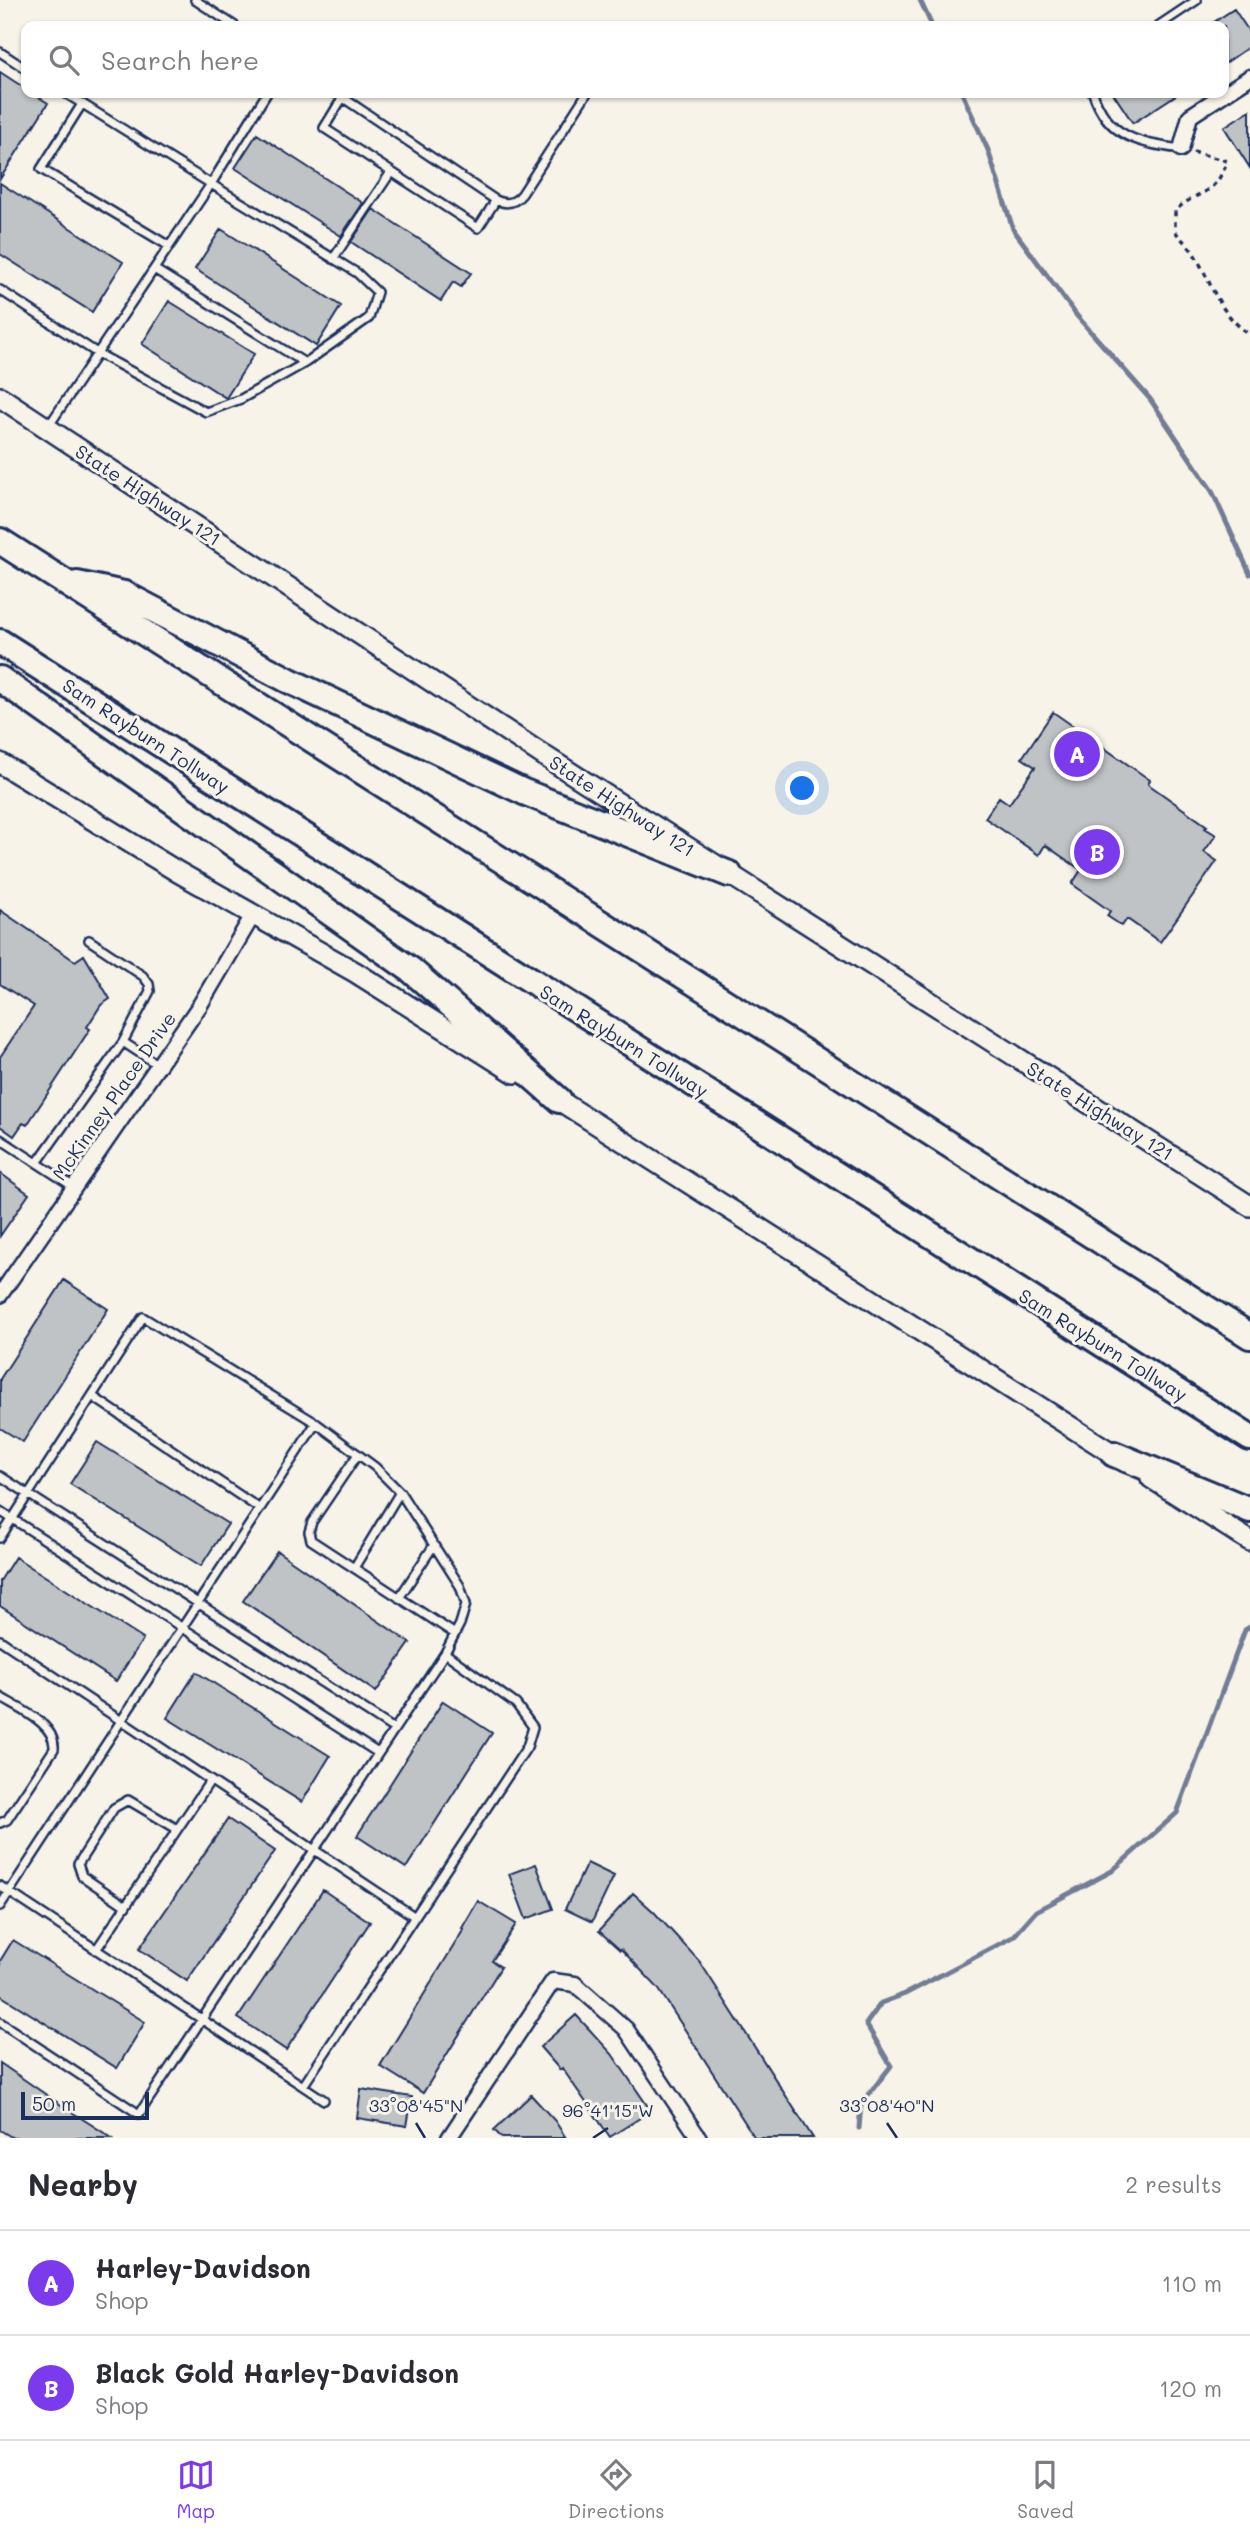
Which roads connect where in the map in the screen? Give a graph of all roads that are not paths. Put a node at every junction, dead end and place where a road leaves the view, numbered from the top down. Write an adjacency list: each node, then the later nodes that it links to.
1 (195, 0): 3 (lane)
2 (1197, 0): 4 (lane)
3 (227, 21)
4 (1166, 21)
5 (0, 52): 6 (lane)
6 (21, 66)
7 (1250, 77): 8 (street)
8 (1229, 91)
9 (73, 98): 16 (lane)
10 (264, 98): 19 (lane)
11 (338, 98): 18 (lane)
12 (343, 98): 20 (lane)
13 (584, 98): 20 (lane)
14 (1096, 98): 17 (lane)
15 (1218, 98): 17 (street)
16 (82, 104): 19 (lane); 21 (lane)
17 (1181, 149)
18 (391, 172): 20 (lane); 22 (lane)
19 (211, 184): 21 (lane); 22 (lane)
20 (496, 200)
21 (169, 246): 23 (lane)
22 (333, 259): 26 (lane)
23 (154, 269): 25 (lane); 26 (lane)
24 (0, 290): 25 (lane)
25 (97, 353): 26 (lane); 28 (lane)
26 (305, 363)
27 (0, 397): 28 (main road, State Highway 121)
28 (47, 428): 34 (main road, State Highway 121)
29 (0, 541): 30 (highway)
30 (63, 581): 34 (highway); 45 (highway)
31 (0, 642): 48 (highway, Sam Rayburn Tollway)
32 (0, 679): 39 (highway)
33 (0, 763): 35 (main road)
34 (729, 874): 43 (main road, State Highway 121)
35 (253, 915): 38 (street, McKinney Place Drive); 39 (main road)
36 (89, 940): 37 (lane)
37 (122, 1042): 38 (lane); 41 (lane)
38 (158, 1065): 42 (street, McKinney Place Drive)
39 (559, 1100): 50 (main road)
40 (0, 1139): 41 (lane)
41 (37, 1163): 42 (lane)
42 (74, 1187): 44 (street, McKinney Place Drive)
43 (1250, 1206)
44 (0, 1295)
45 (1250, 1336)
46 (92, 1396): 47 (lane); 53 (lane); 54 (lane)
47 (316, 1423): 49 (lane); 54 (lane)
48 (1250, 1438)
49 (358, 1454): 52 (lane); 61 (lane)
50 (1114, 1454): 55 (highway); 59 (main road)
51 (0, 1476): 53 (lane)
52 (400, 1492): 60 (lane); 61 (lane)
53 (29, 1494): 57 (lane); 63 (lane)
54 (260, 1508): 63 (lane)
55 (1250, 1510)
56 (0, 1511): 57 (lane)
57 (13, 1519): 58 (lane); 64 (lane)
58 (0, 1538)
59 (1250, 1541)
60 (434, 1545): 62 (lane); 65 (lane)
61 (354, 1569): 62 (lane)
62 (399, 1598): 65 (lane)
63 (198, 1603): 64 (lane); 70 (lane)
64 (182, 1628): 69 (lane); 71 (lane)
65 (455, 1634): 67 (lane)
66 (0, 1640): 69 (lane)
67 (445, 1653): 70 (lane); 80 (lane)
68 (0, 1697): 73 (lane)
69 (121, 1721): 72 (lane); 77 (lane)
70 (394, 1729): 71 (lane)
71 (378, 1754): 75 (lane)
72 (210, 1781): 74 (lane); 75 (lane)
73 (0, 1823)
74 (177, 1829): 79 (lane); 79 (lane)
75 (314, 1851): 80 (lane); 82 (lane)
76 (0, 1886): 77 (lane)
77 (9, 1892): 78 (lane); 81 (lane)
78 (0, 1906)
79 (126, 1906): 81 (lane)
80 (415, 1917): 84 (lane)
81 (96, 1950): 82 (lane)
82 (202, 2020): 83 (lane); 84 (lane)
83 (0, 2022)
84 (303, 2086): 85 (lane)
85 (324, 2100)
86 (449, 2138): 87 (street)
87 (699, 2138)

